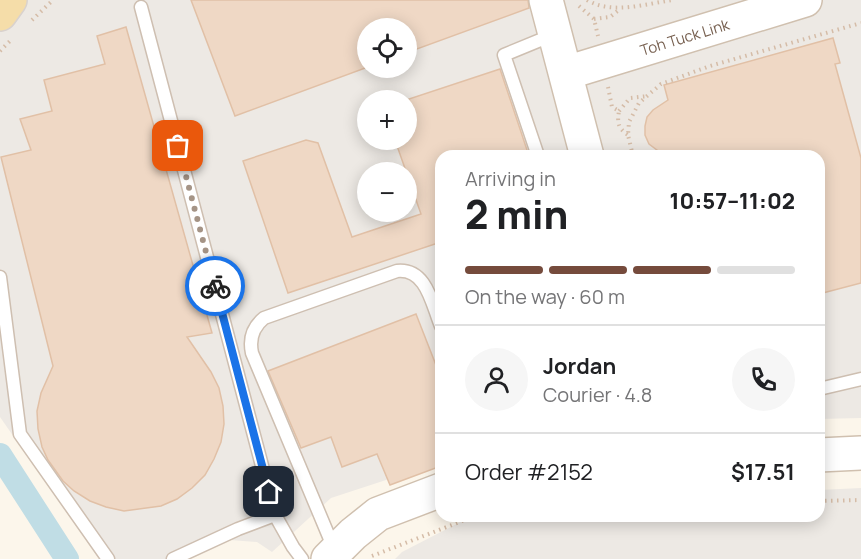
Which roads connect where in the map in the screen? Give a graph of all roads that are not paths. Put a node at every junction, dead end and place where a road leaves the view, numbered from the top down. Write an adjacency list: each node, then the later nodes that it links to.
1 (10, 0): 6 (main road)
2 (546, 0): 7 (street)
3 (805, 0): 4 (street, Toh Tuck Link)
4 (767, 5): 8 (street, Toh Tuck Link)
5 (141, 7): 18 (lane)
6 (0, 14)
7 (555, 34): 8 (street); 9 (lane)
8 (566, 73): 10 (street)
9 (536, 150)
10 (585, 150)
11 (0, 277): 20 (lane)
12 (435, 312): 19 (lane)
13 (861, 379): 14 (lane)
14 (825, 388)
15 (861, 453): 16 (street)
16 (825, 455)
17 (435, 492): 19 (street)
18 (275, 514): 21 (lane); 22 (lane)
19 (343, 556)
20 (108, 559)
21 (173, 559)
22 (302, 559)

